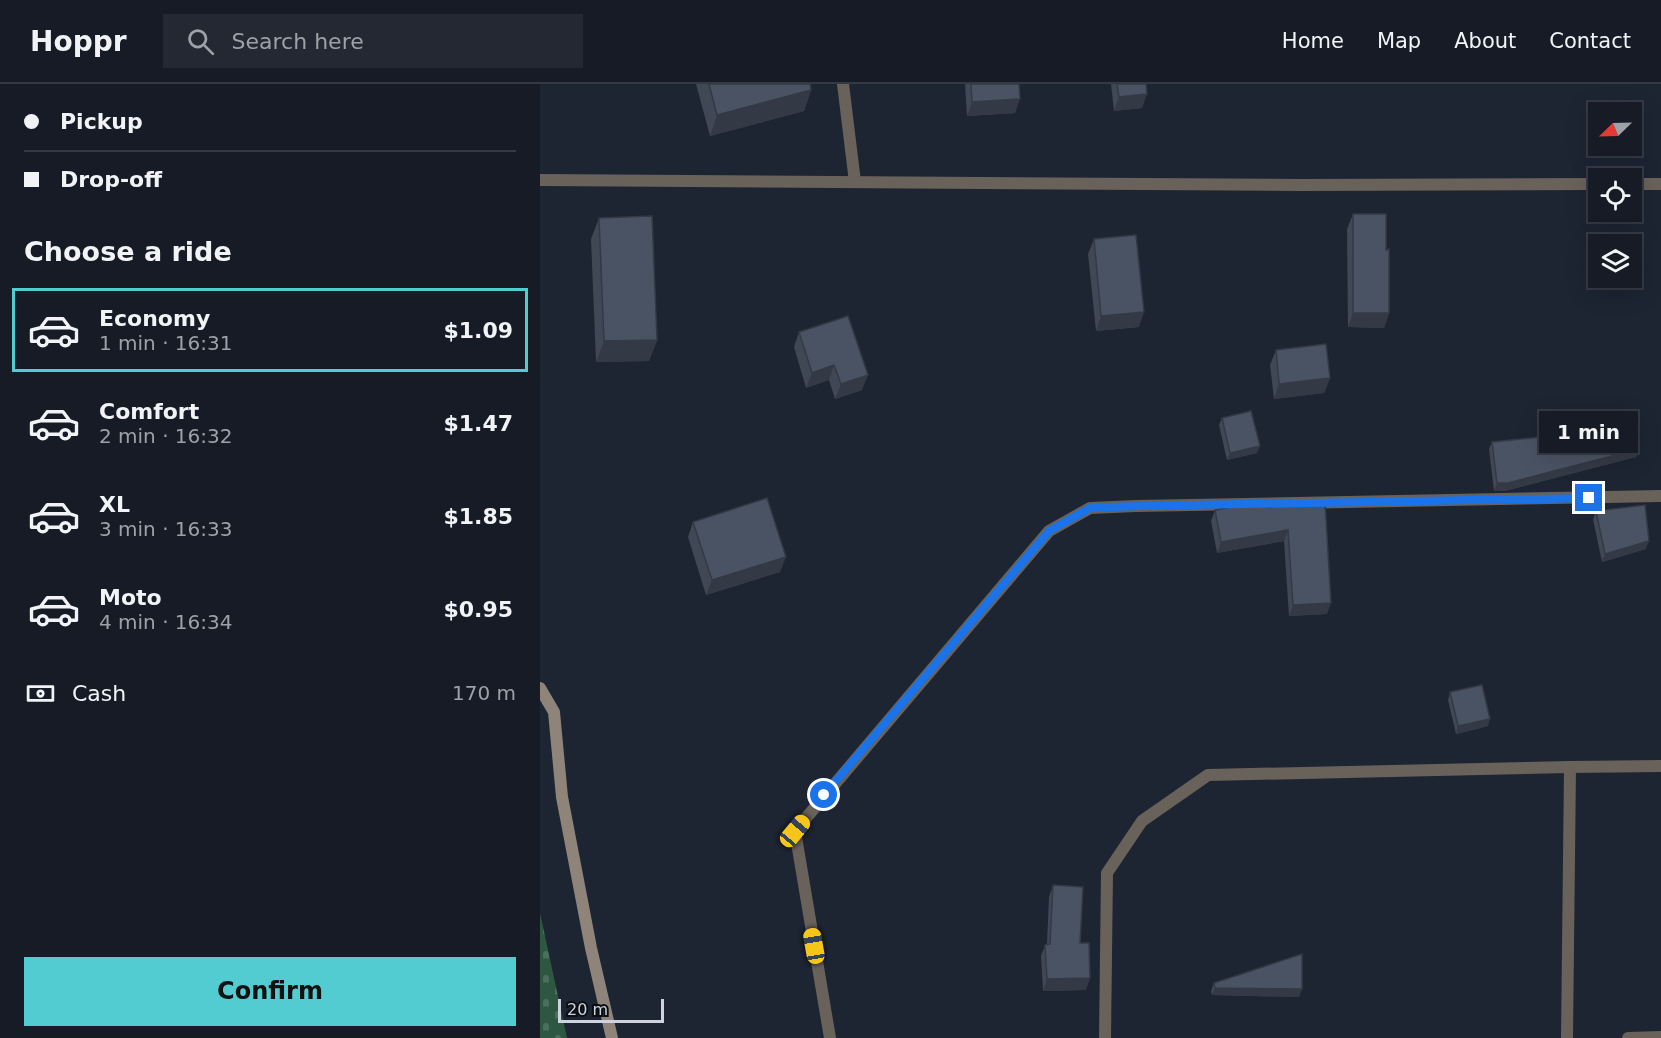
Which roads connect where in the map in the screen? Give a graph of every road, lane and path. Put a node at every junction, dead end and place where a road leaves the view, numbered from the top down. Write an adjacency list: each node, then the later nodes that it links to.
1 (843, 84): 3 (street)
2 (540, 180): 3 (street)
3 (855, 182): 4 (street)
4 (1588, 184)
5 (1642, 184): 6 (street)
6 (1661, 184)
7 (1661, 496): 13 (street)
8 (540, 688): 12 (street)
9 (1661, 766): 10 (street)
10 (1570, 767): 14 (street); 15 (street)
11 (1661, 1037): 16 (street)
12 (612, 1038)
13 (831, 1038)
14 (1105, 1038)
15 (1567, 1038)
16 (1628, 1038)

